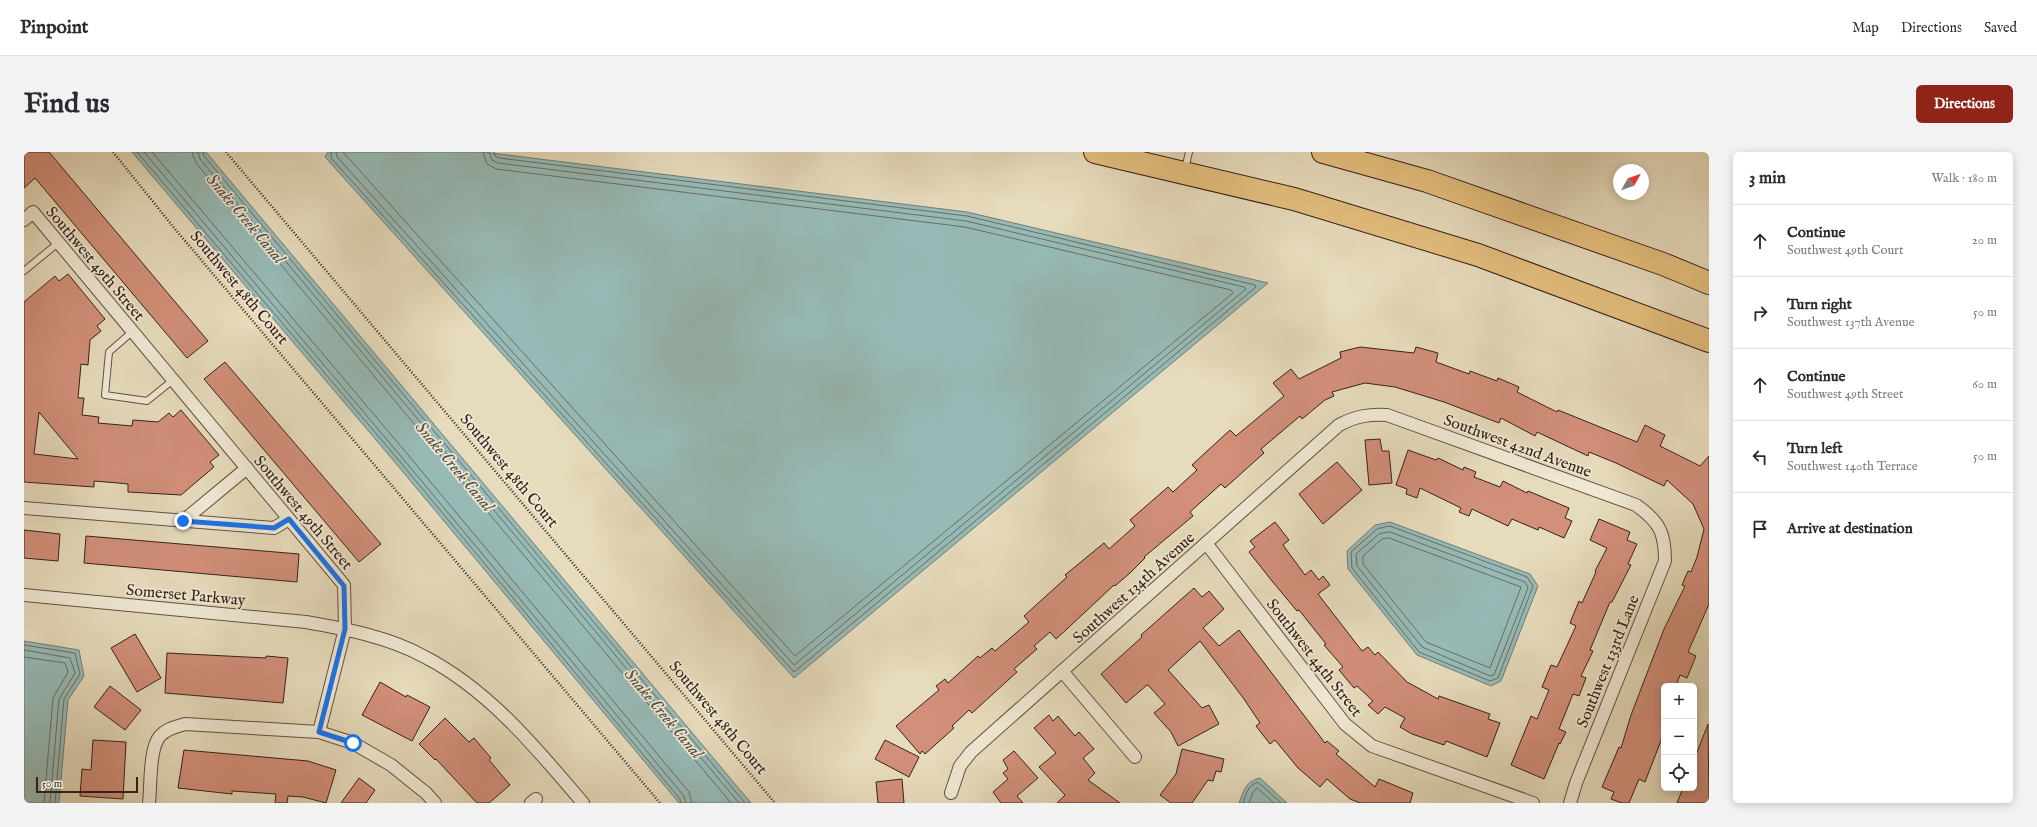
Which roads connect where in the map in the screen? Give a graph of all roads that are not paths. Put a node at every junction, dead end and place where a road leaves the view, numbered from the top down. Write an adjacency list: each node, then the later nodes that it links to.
1 (1095, 152): 3 (highway)
2 (1323, 152): 7 (highway)
3 (1187, 162): 9 (highway)
4 (28, 216): 5 (street, Southwest 49th Street)
5 (58, 243): 6 (lane); 8 (street, Southwest 49th Street)
6 (24, 271)
7 (1709, 283)
8 (132, 332): 10 (street, Southwest 49th Street); 10 (lane)
9 (1709, 341)
10 (173, 380): 12 (street, Southwest 49th Street)
11 (1353, 418): 16 (street, Southwest 42nd Avenue); 17 (street, Southwest 134th Avenue)
12 (247, 468): 14 (street, Southwest 49th Street); 15 (street)
13 (24, 508): 15 (street)
14 (289, 519): 15 (street); 19 (street, Southwest 49th Street)
15 (183, 521)
16 (1662, 530): 28 (street, Southwest 133rd Lane)
17 (1206, 543): 20 (street, Southwest 134th Avenue); 27 (street, Southwest 44th Street)
18 (24, 595): 19 (street, Somerset Parkway)
19 (345, 629): 21 (street, Southwest 49th Street); 26 (street)
20 (1062, 671): 22 (street); 23 (street, Southwest 134th Avenue)
21 (319, 732): 24 (street); 25 (street)
22 (1135, 757)
23 (951, 793)
24 (149, 803)
25 (435, 803)
26 (583, 803)
27 (1533, 803)
28 (1570, 803)

